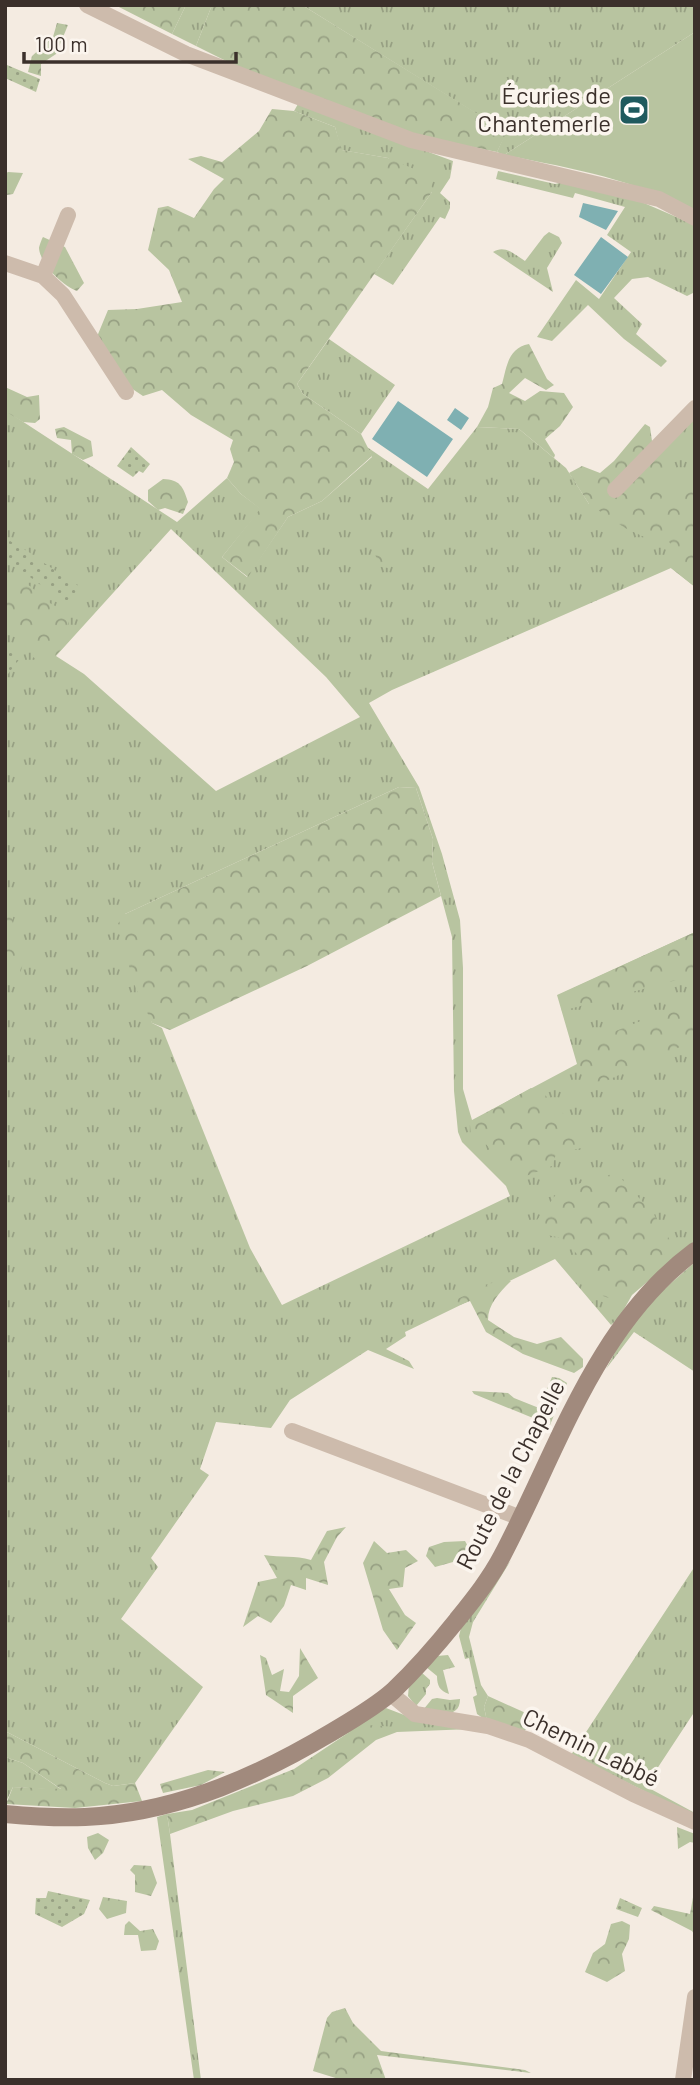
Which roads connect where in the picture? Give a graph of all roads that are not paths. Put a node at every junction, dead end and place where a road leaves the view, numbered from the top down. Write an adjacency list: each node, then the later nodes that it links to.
1 (87, 5): 3 (street)
2 (68, 215): 5 (street)
3 (695, 218)
4 (5, 262): 5 (street)
5 (43, 276): 6 (street)
6 (126, 392)
7 (695, 408): 8 (street)
8 (615, 490)
9 (695, 1251): 11 (main road, Route de la Chapelle)
10 (292, 1431): 11 (street)
11 (521, 1518): 12 (main road, Route de la Chapelle)
12 (390, 1693): 13 (main road, Route de la Chapelle); 14 (street, Chemin Labbé)
13 (5, 1815)
14 (695, 1822)
15 (695, 1997): 16 (street)
16 (684, 2080)

